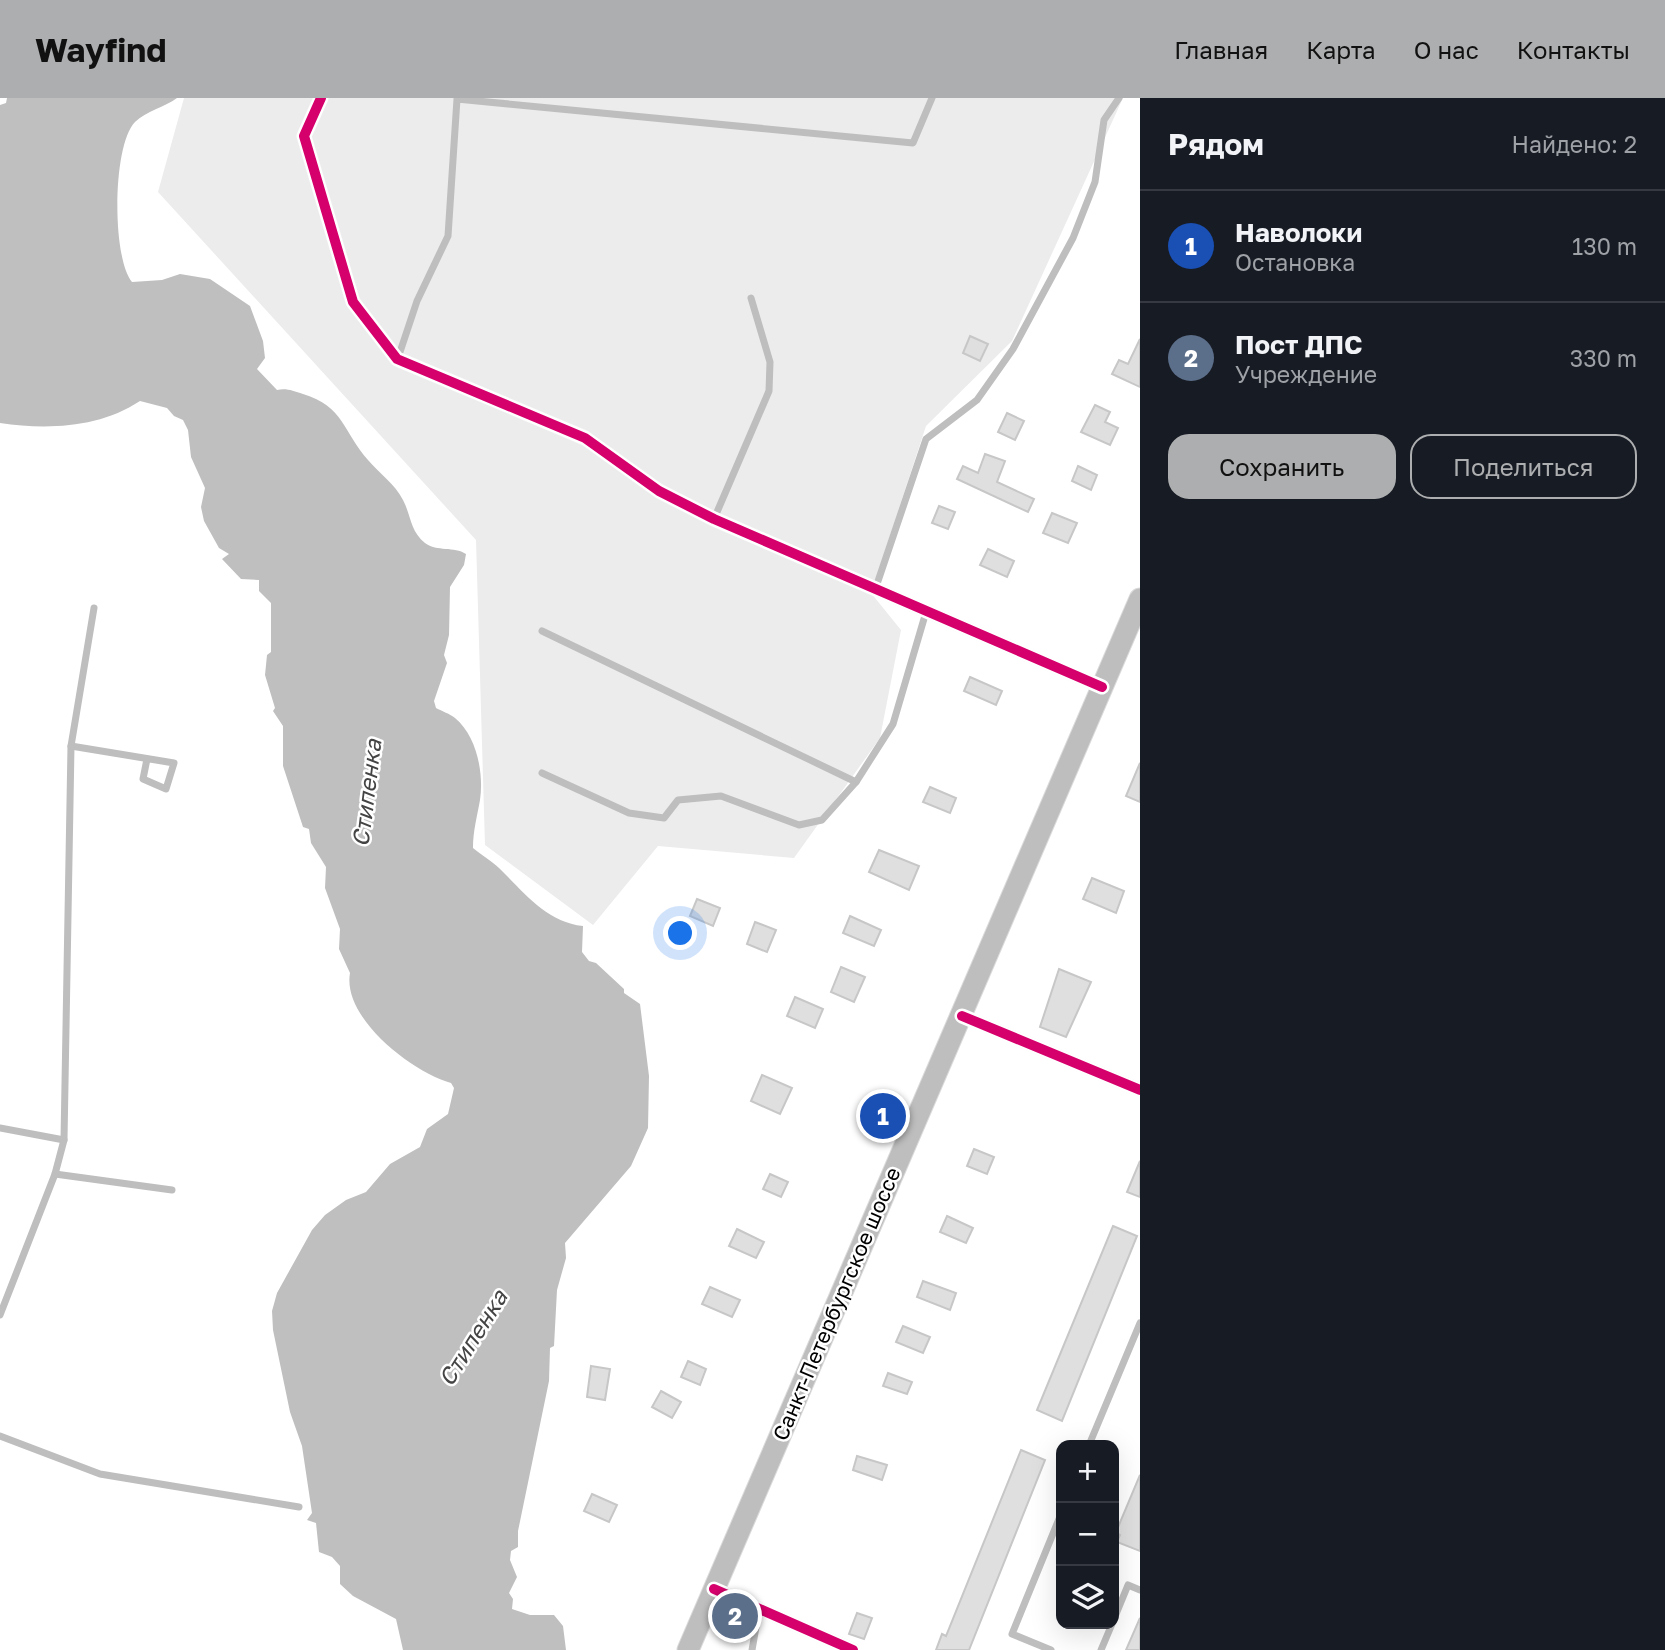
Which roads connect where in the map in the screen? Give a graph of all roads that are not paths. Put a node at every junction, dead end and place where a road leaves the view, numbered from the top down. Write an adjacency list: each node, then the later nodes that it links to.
1 (321, 98): 5 (street)
2 (932, 98): 5 (lane)
3 (1119, 98): 7 (lane)
4 (751, 298): 6 (lane)
5 (397, 359): 6 (street)
6 (714, 519): 7 (street)
7 (875, 590): 10 (street)
8 (1140, 599): 12 (main road, Санкт-Петербургское шоссе)
9 (94, 608): 13 (lane)
10 (926, 612): 12 (street); 16 (lane)
11 (542, 631): 16 (lane)
12 (1102, 687): 17 (main road, Санкт-Петербургское шоссе)
13 (71, 746): 14 (lane); 20 (lane)
14 (147, 759): 14 (lane)
15 (542, 773): 16 (lane)
16 (856, 782)
17 (962, 1016): 18 (street); 29 (main road, Санкт-Петербургское шоссе)
18 (1140, 1090)
19 (0, 1128): 20 (lane)
20 (64, 1140): 21 (lane)
21 (55, 1174): 22 (lane); 23 (lane)
22 (172, 1190)
23 (0, 1315)
24 (1140, 1322): 26 (lane)
25 (0, 1436): 27 (lane)
26 (1091, 1440)
27 (299, 1507)
28 (1056, 1526): 37 (lane)
29 (714, 1589): 32 (street); 34 (main road, Санкт-Петербургское шоссе)
30 (1140, 1590): 31 (lane)
31 (1119, 1607)
32 (759, 1609): 35 (lane); 36 (street)
33 (1110, 1629): 38 (lane)
34 (688, 1650)
35 (752, 1650)
36 (853, 1650)
37 (1051, 1650)
38 (1101, 1650)

